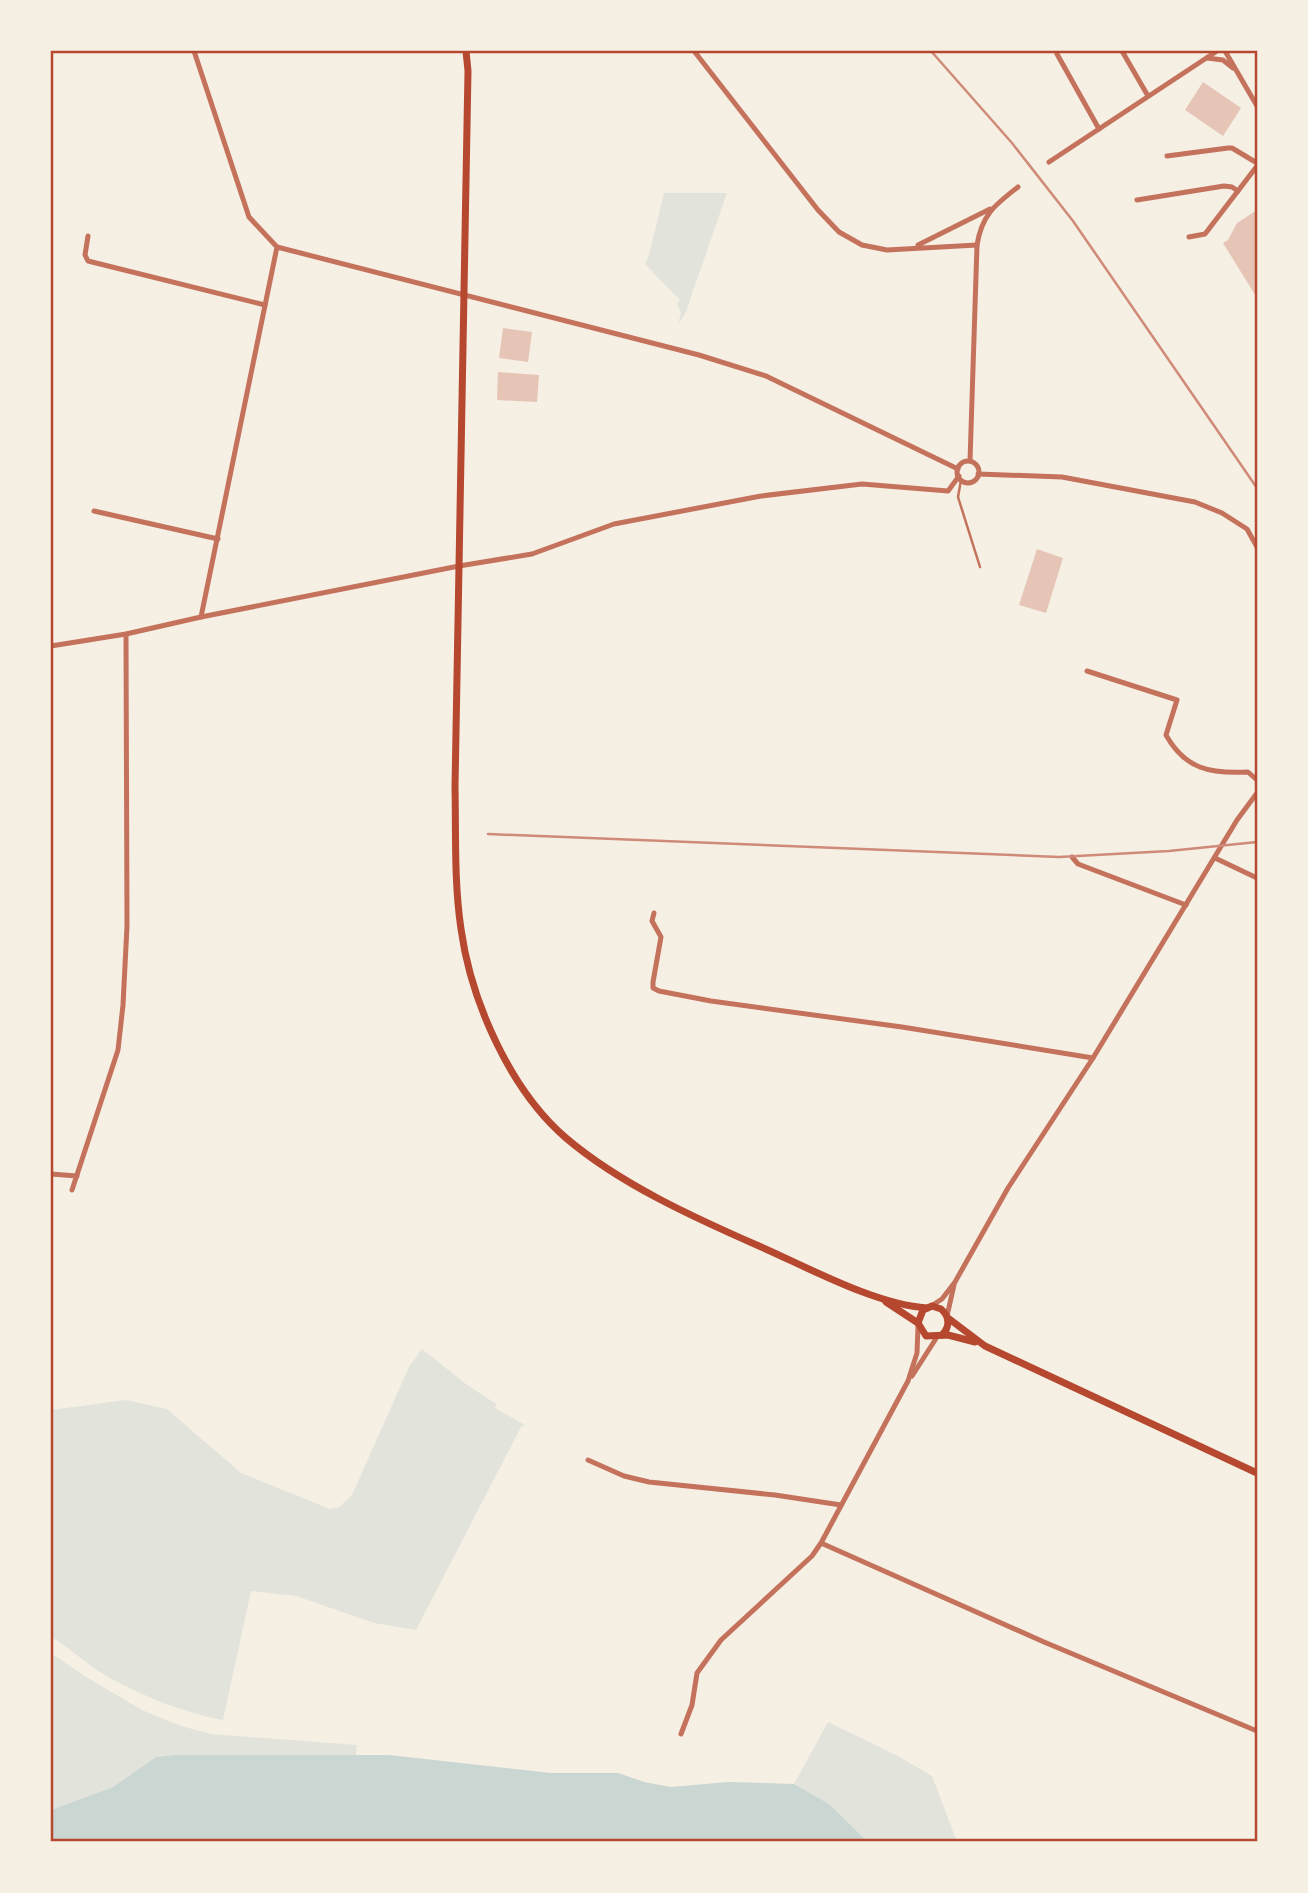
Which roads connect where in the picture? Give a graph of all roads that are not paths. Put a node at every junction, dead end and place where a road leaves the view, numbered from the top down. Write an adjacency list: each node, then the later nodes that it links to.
1 (194, 51): 25 (street)
2 (466, 51): 10 (main road)
3 (472, 51): 10 (main road)
4 (694, 51): 26 (street)
5 (1122, 51): 12 (street)
6 (1217, 51): 9 (street)
7 (1225, 51): 11 (street)
8 (1056, 54): 14 (street)
9 (1207, 58): 11 (street); 12 (street)
10 (468, 71): 27 (main road)
11 (1237, 72): 13 (street)
12 (1148, 96): 14 (street)
13 (1257, 106)
14 (1099, 129): 16 (street)
15 (1167, 156): 17 (street)
16 (1049, 162)
17 (1257, 164): 19 (street)
18 (1018, 187): 21 (street)
19 (1238, 191): 20 (street); 23 (street)
20 (1137, 200)
21 (990, 209): 24 (street); 26 (street)
22 (88, 236): 28 (street)
23 (1189, 237)
24 (976, 245): 26 (street); 29 (street)
25 (277, 247): 27 (street); 28 (street)
26 (914, 247)
27 (463, 296): 30 (street); 36 (main road)
28 (265, 305): 34 (street)
29 (970, 461): 30 (street); 31 (street)
30 (958, 469): 32 (street)
31 (978, 474): 32 (street); 35 (street)
32 (960, 478): 36 (street); 37 (lane)
33 (94, 511): 34 (street)
34 (218, 539): 38 (street)
35 (1257, 547)
36 (459, 566): 38 (street); 54 (main road)
37 (980, 567)
38 (201, 617): 39 (street)
39 (126, 634): 40 (street); 51 (street)
40 (51, 646)
41 (1087, 671): 42 (street)
42 (1257, 780)
43 (1257, 793): 45 (street)
44 (1072, 858): 47 (street)
45 (1215, 858): 46 (street); 47 (street)
46 (1257, 878)
47 (1186, 905): 49 (street)
48 (654, 913): 49 (street)
49 (1093, 1058): 53 (street)
50 (51, 1174): 51 (street)
51 (77, 1176): 52 (street)
52 (72, 1190)
53 (955, 1282): 55 (street); 56 (street)
54 (879, 1297): 55 (main road); 57 (main road)
55 (928, 1307): 56 (main road); 57 (main road)
56 (948, 1317): 58 (main road); 59 (main road)
57 (918, 1325): 58 (main road); 60 (street)
58 (939, 1336): 59 (main road); 60 (street)
59 (985, 1346): 62 (main road)
60 (908, 1381): 63 (street)
61 (588, 1460): 63 (street)
62 (1257, 1473)
63 (841, 1505): 64 (street)
64 (821, 1543): 65 (street); 66 (street)
65 (1257, 1731)
66 (681, 1734)

